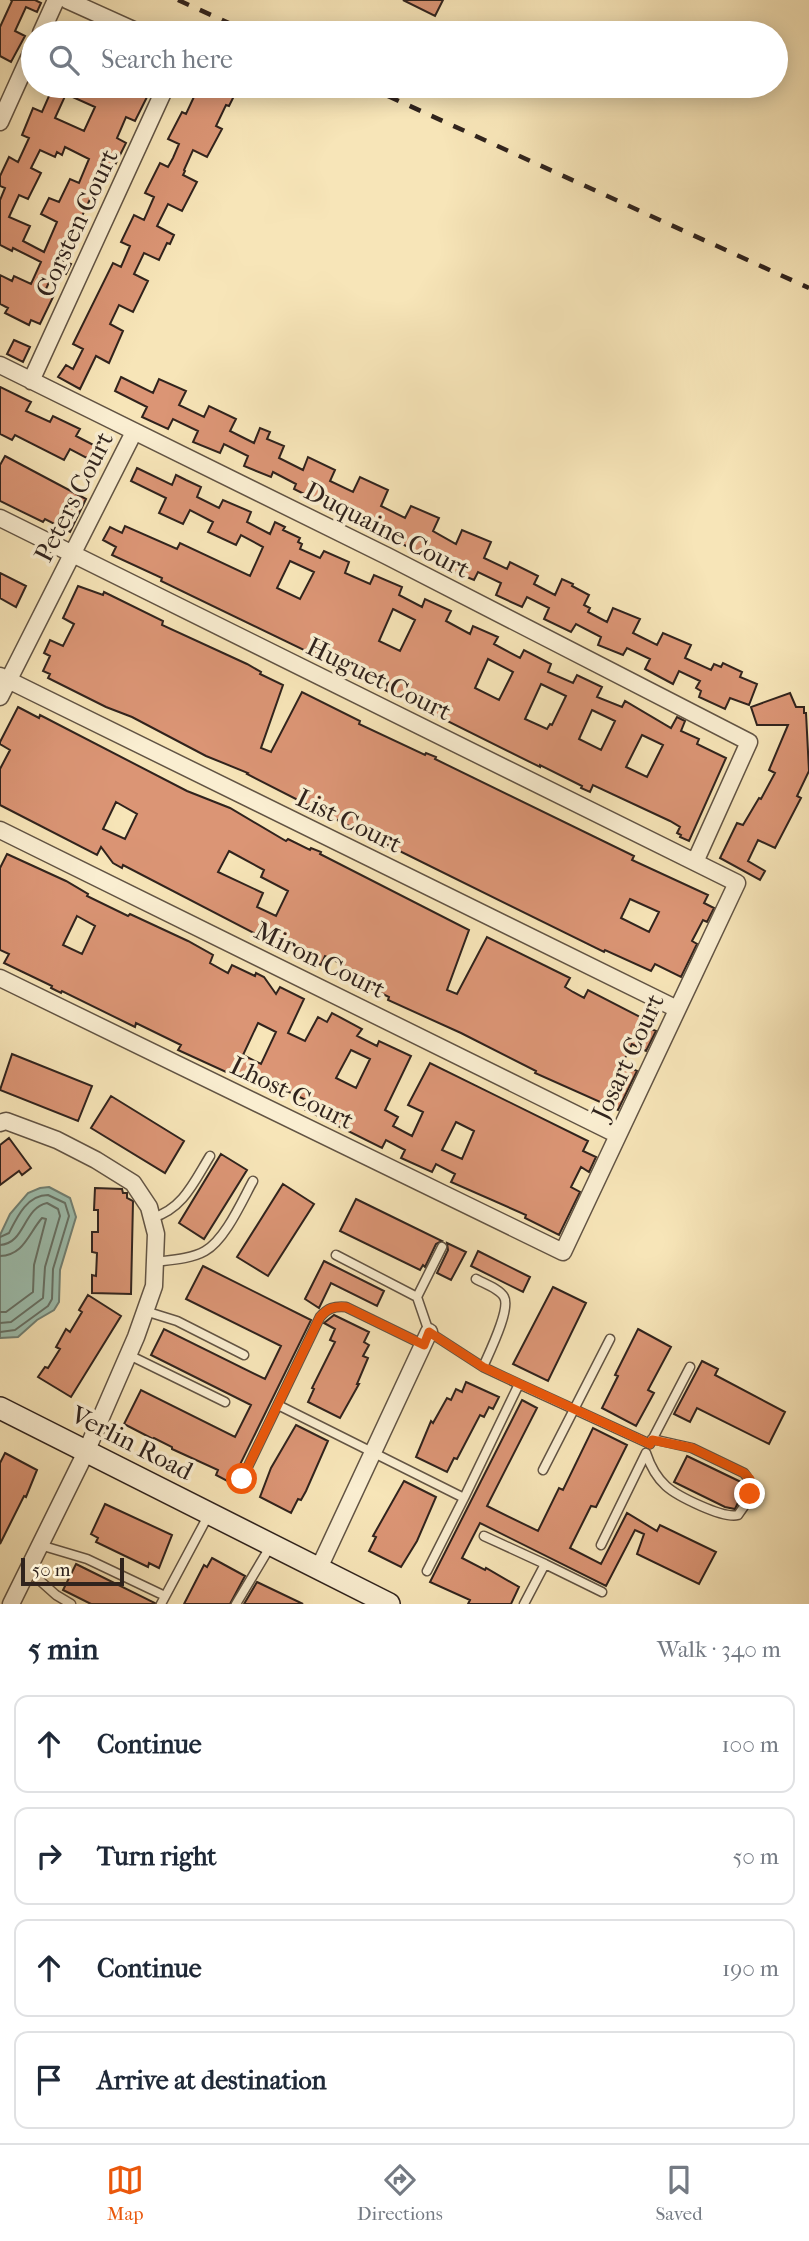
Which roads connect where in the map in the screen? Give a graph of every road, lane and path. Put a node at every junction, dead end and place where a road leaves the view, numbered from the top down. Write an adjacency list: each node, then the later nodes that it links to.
1 (56, 0): 3 (street)
2 (67, 0): 4 (street)
3 (46, 21)
4 (113, 21)
5 (21, 76): 7 (street)
6 (161, 98): 9 (street, Corsten Court)
7 (0, 122)
8 (0, 365): 9 (street, Duquaine Court)
9 (32, 381): 10 (street, Duquaine Court)
10 (134, 432): 12 (street, Peters Court); 16 (street, Duquaine Court)
11 (0, 518): 12 (street, Huguet Court)
12 (72, 554): 13 (street, Peters Court); 16 (street, Huguet Court)
13 (4, 679): 14 (street, Peters Court); 19 (street, List Court)
14 (0, 697)
15 (0, 830): 21 (street, Miron Court)
16 (695, 862): 17 (street, Huguet Court)
17 (737, 883): 19 (street, Josart Court)
18 (0, 978): 26 (street, Lhost Court)
19 (677, 1009): 21 (street, Josart Court)
20 (0, 1123): 24 (street)
21 (618, 1135): 26 (street, Josart Court)
22 (210, 1156): 24 (lane)
23 (253, 1181): 28 (lane)
24 (152, 1218): 28 (street)
25 (442, 1248): 30 (lane)
26 (563, 1252)
27 (336, 1255): 30 (lane)
28 (155, 1262): 31 (street)
29 (476, 1279): 36 (lane)
30 (417, 1297): 32 (lane)
31 (145, 1311): 34 (street); 35 (lane)
32 (426, 1339): 36 (lane); 40 (lane); 44 (street)
33 (610, 1339): 42 (lane)
34 (129, 1355): 39 (lane); 45 (street)
35 (244, 1355)
36 (483, 1367): 38 (lane)
37 (690, 1367): 43 (lane)
38 (519, 1384): 42 (lane); 49 (lane)
39 (225, 1402)
40 (278, 1405): 44 (lane); 48 (lane)
41 (0, 1408): 45 (street, Verlin Road)
42 (575, 1410): 43 (lane); 47 (lane)
43 (651, 1442): 46 (lane); 46 (lane)
44 (374, 1451): 49 (lane); 56 (street)
45 (86, 1452): 50 (street, Verlin Road); 53 (street)
46 (646, 1452): 54 (lane)
47 (543, 1470)
48 (242, 1479)
49 (464, 1498): 58 (lane)
50 (209, 1513): 52 (street, Verlin Road); 60 (lane)
51 (484, 1536): 55 (lane)
52 (271, 1544): 56 (street, Verlin Road); 63 (lane)
53 (40, 1545): 57 (street); 60 (lane)
54 (601, 1545)
55 (545, 1564): 59 (lane); 65 (lane)
56 (320, 1568): 64 (street, Verlin Road)
57 (28, 1570): 61 (street); 62 (lane)
58 (426, 1571)
59 (602, 1592)
60 (163, 1600)
61 (11, 1604)
62 (71, 1604)
63 (236, 1604)
64 (389, 1604)
65 (524, 1604)

